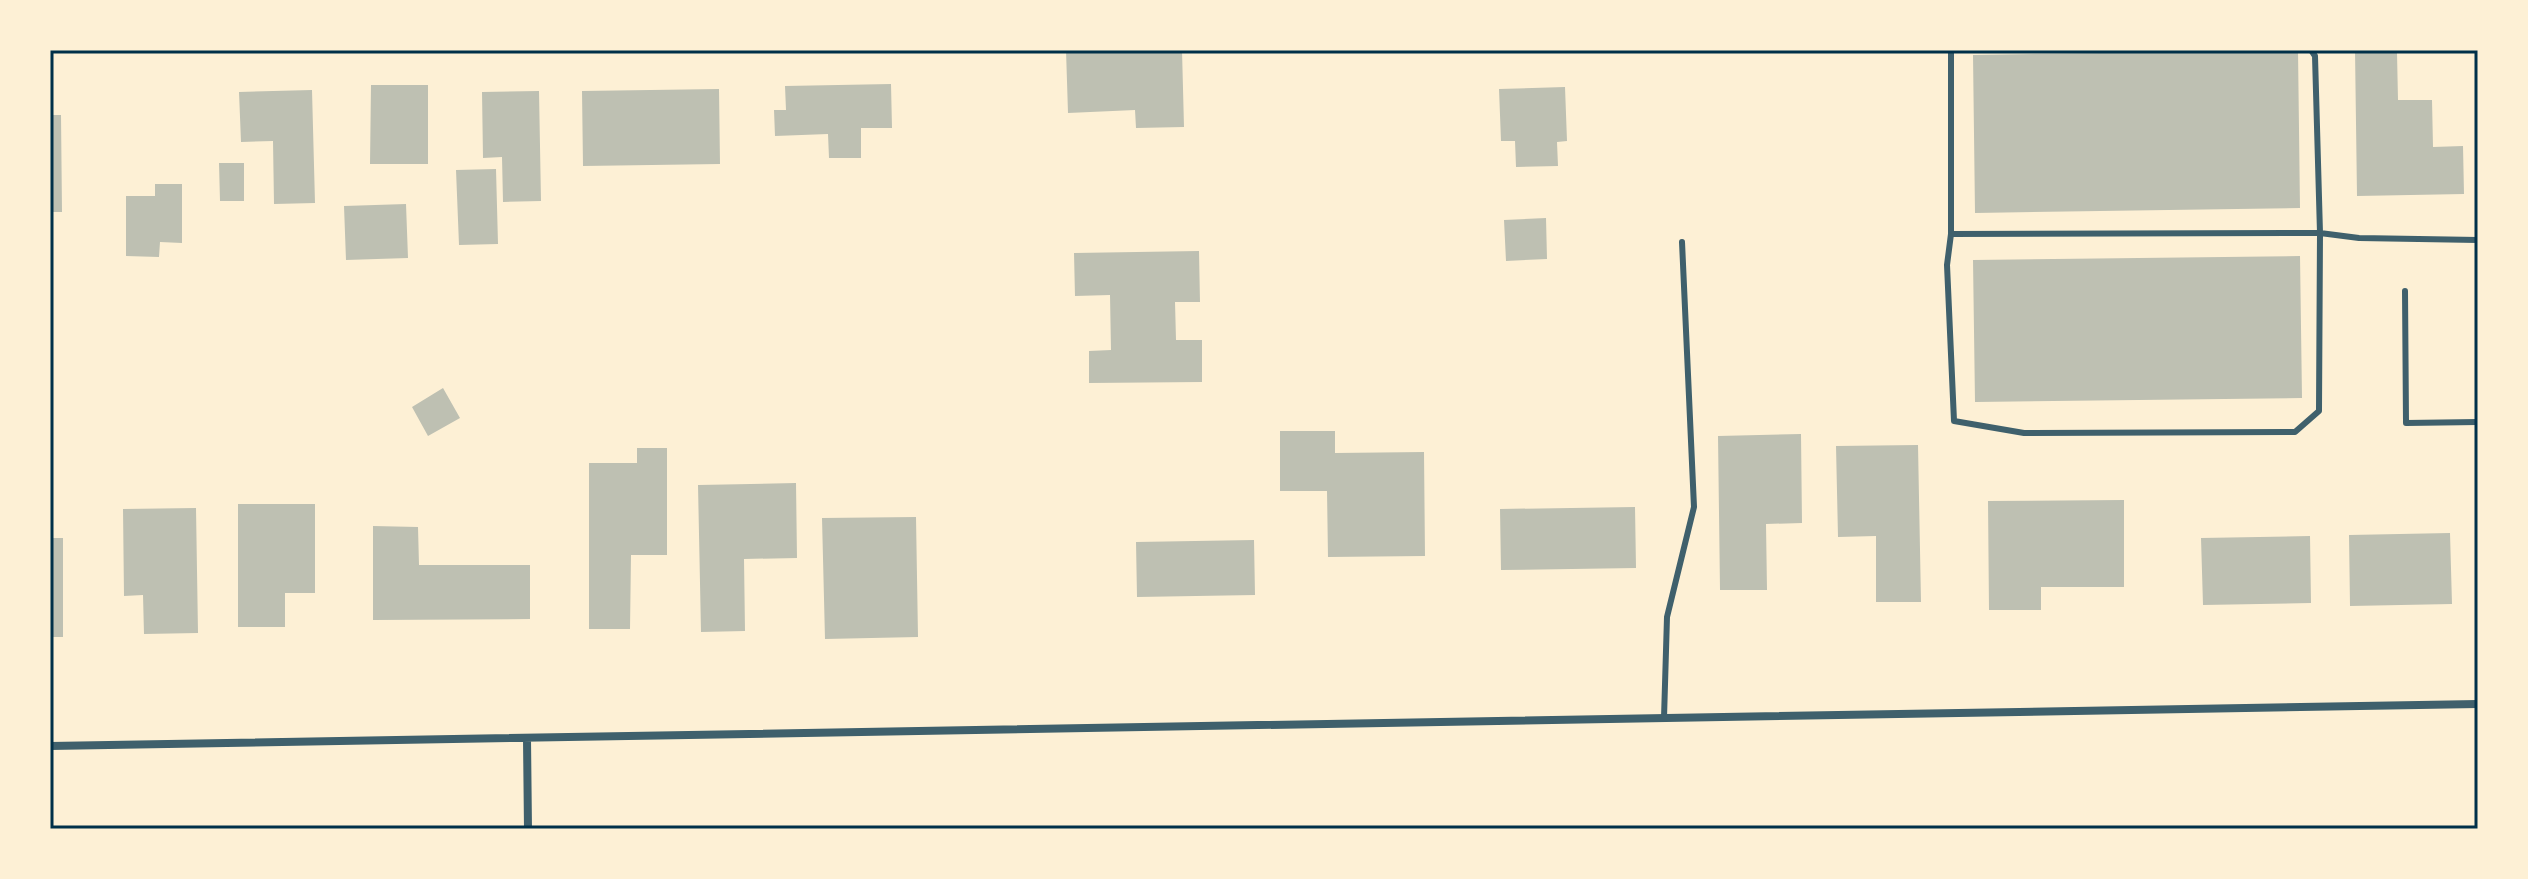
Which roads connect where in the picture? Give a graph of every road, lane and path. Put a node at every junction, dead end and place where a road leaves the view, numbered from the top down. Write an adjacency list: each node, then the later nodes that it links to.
1 (1951, 50): 4 (lane)
2 (2311, 50): 3 (lane)
3 (2320, 233): 4 (lane); 4 (lane); 5 (lane)
4 (1951, 234)
5 (2478, 240)
6 (1682, 242): 10 (lane)
7 (2405, 291): 8 (lane)
8 (2478, 422)
9 (2478, 704): 10 (street)
10 (1664, 718): 11 (street)
11 (527, 739): 12 (street); 13 (street)
12 (50, 746)
13 (528, 829)

